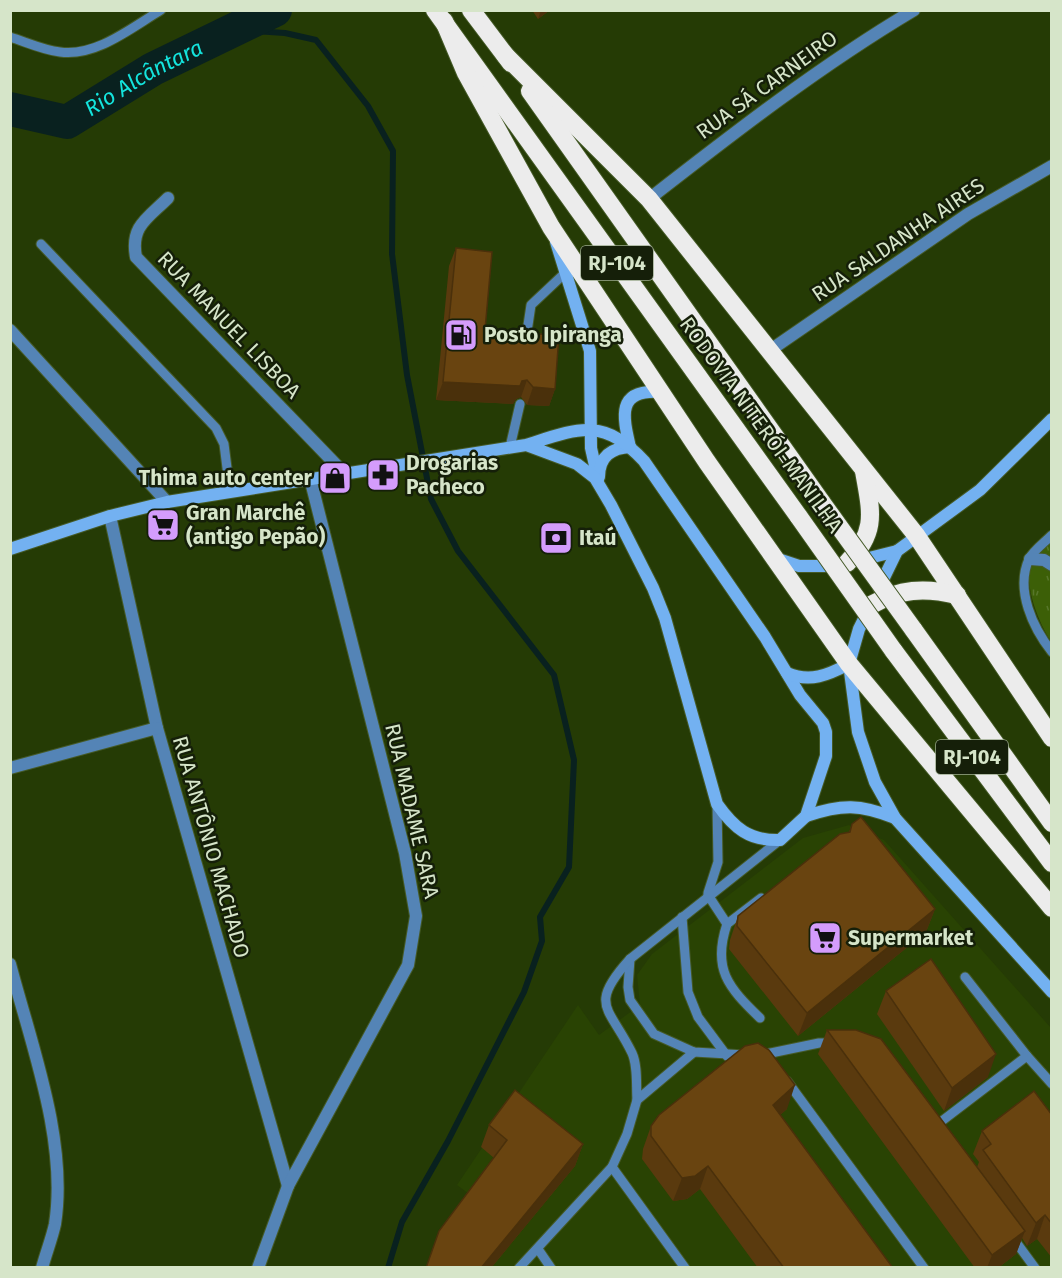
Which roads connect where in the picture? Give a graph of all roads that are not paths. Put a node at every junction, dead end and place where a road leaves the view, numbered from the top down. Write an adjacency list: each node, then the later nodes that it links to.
1 (161, 10): 5 (lane)
2 (471, 10): 6 (highway, RODOVIA NITERÓI-MANILHA / RJ-104)
3 (914, 10): 9 (street, RUA SÁ CARNEIRO)
4 (440, 16): 10 (highway); 51 (highway, RODOVIA NITERÓI-MANILHA / RJ-104, bridge)
5 (10, 37)
6 (505, 55): 9 (highway); 49 (highway, RODOVIA NITERÓI-MANILHA / RJ-104, bridge)
7 (1052, 166): 15 (street, RUA SALDANHA AIRES)
8 (168, 198): 24 (street, RUA MANUEL LISBOA)
9 (649, 200): 15 (highway)
10 (551, 227): 12 (main road); 16 (highway)
11 (41, 244): 27 (lane)
12 (565, 273): 14 (lane); 19 (main road)
13 (10, 330): 28 (street)
14 (525, 351)
15 (769, 351): 23 (highway)
16 (660, 392): 22 (main road); 34 (highway)
17 (520, 404): 21 (lane)
18 (1052, 419): 31 (main road)
19 (591, 429): 20 (main road); 22 (main road); 26 (main road)
20 (526, 445): 21 (main road); 26 (main road)
21 (510, 447): 24 (main road)
22 (630, 447): 26 (main road); 42 (main road)
23 (864, 469): 31 (highway); 36 (highway)
24 (344, 473): 25 (main road)
25 (310, 478): 27 (main road); 75 (street, RUA MADAME SARA)
26 (600, 484): 46 (main road)
27 (230, 492): 28 (main road)
28 (166, 502): 29 (main road)
29 (110, 516): 32 (main road); 43 (street, RUA ANTÔNIO MACHADO)
30 (1052, 535): 35 (lane)
31 (916, 536): 33 (main road); 38 (highway)
32 (10, 549)
33 (897, 551): 36 (main road); 39 (main road)
34 (774, 557): 36 (main road); 41 (highway)
35 (1029, 559): 37 (street); 40 (lane)
36 (847, 563)
37 (1052, 565)
38 (957, 595): 39 (highway); 44 (highway)
39 (871, 605): 41 (main road)
40 (1052, 652)
41 (849, 664): 42 (main road); 48 (main road); 54 (highway)
42 (787, 673): 47 (main road)
43 (157, 728): 45 (street); 75 (street, RUA ANTÔNIO MACHADO)
44 (1052, 738)
45 (10, 768)
46 (717, 804): 50 (main road); 53 (lane)
47 (806, 816): 48 (main road); 50 (main road)
48 (895, 818): 60 (main road)
49 (1052, 823)
50 (780, 840): 53 (lane)
51 (1052, 863)
52 (771, 891): 56 (lane)
53 (708, 895): 55 (lane); 56 (lane)
54 (1052, 908)
55 (682, 917): 57 (lane); 65 (lane)
56 (727, 924): 61 (lane)
57 (630, 959): 63 (lane); 70 (lane)
58 (10, 964): 78 (street)
59 (965, 977): 66 (lane)
60 (1052, 992)
61 (760, 1018)
62 (848, 1043): 64 (lane)
63 (694, 1052): 65 (lane); 70 (lane)
64 (766, 1053): 65 (lane); 67 (lane)
65 (727, 1056)
66 (1027, 1056): 69 (lane); 72 (lane)
67 (773, 1063)
68 (780, 1072): 83 (lane)
69 (1052, 1084)
70 (636, 1100): 74 (lane)
71 (927, 1118): 72 (lane)
72 (934, 1127): 73 (lane)
73 (940, 1137)
74 (612, 1167): 77 (lane); 82 (lane)
75 (288, 1186): 79 (street, RUA MADAME SARA)
76 (1008, 1230): 84 (lane)
77 (538, 1249): 80 (lane); 81 (lane)
78 (42, 1268)
79 (258, 1268)
80 (519, 1268)
81 (551, 1268)
82 (685, 1268)
83 (924, 1268)
84 (1035, 1268)

